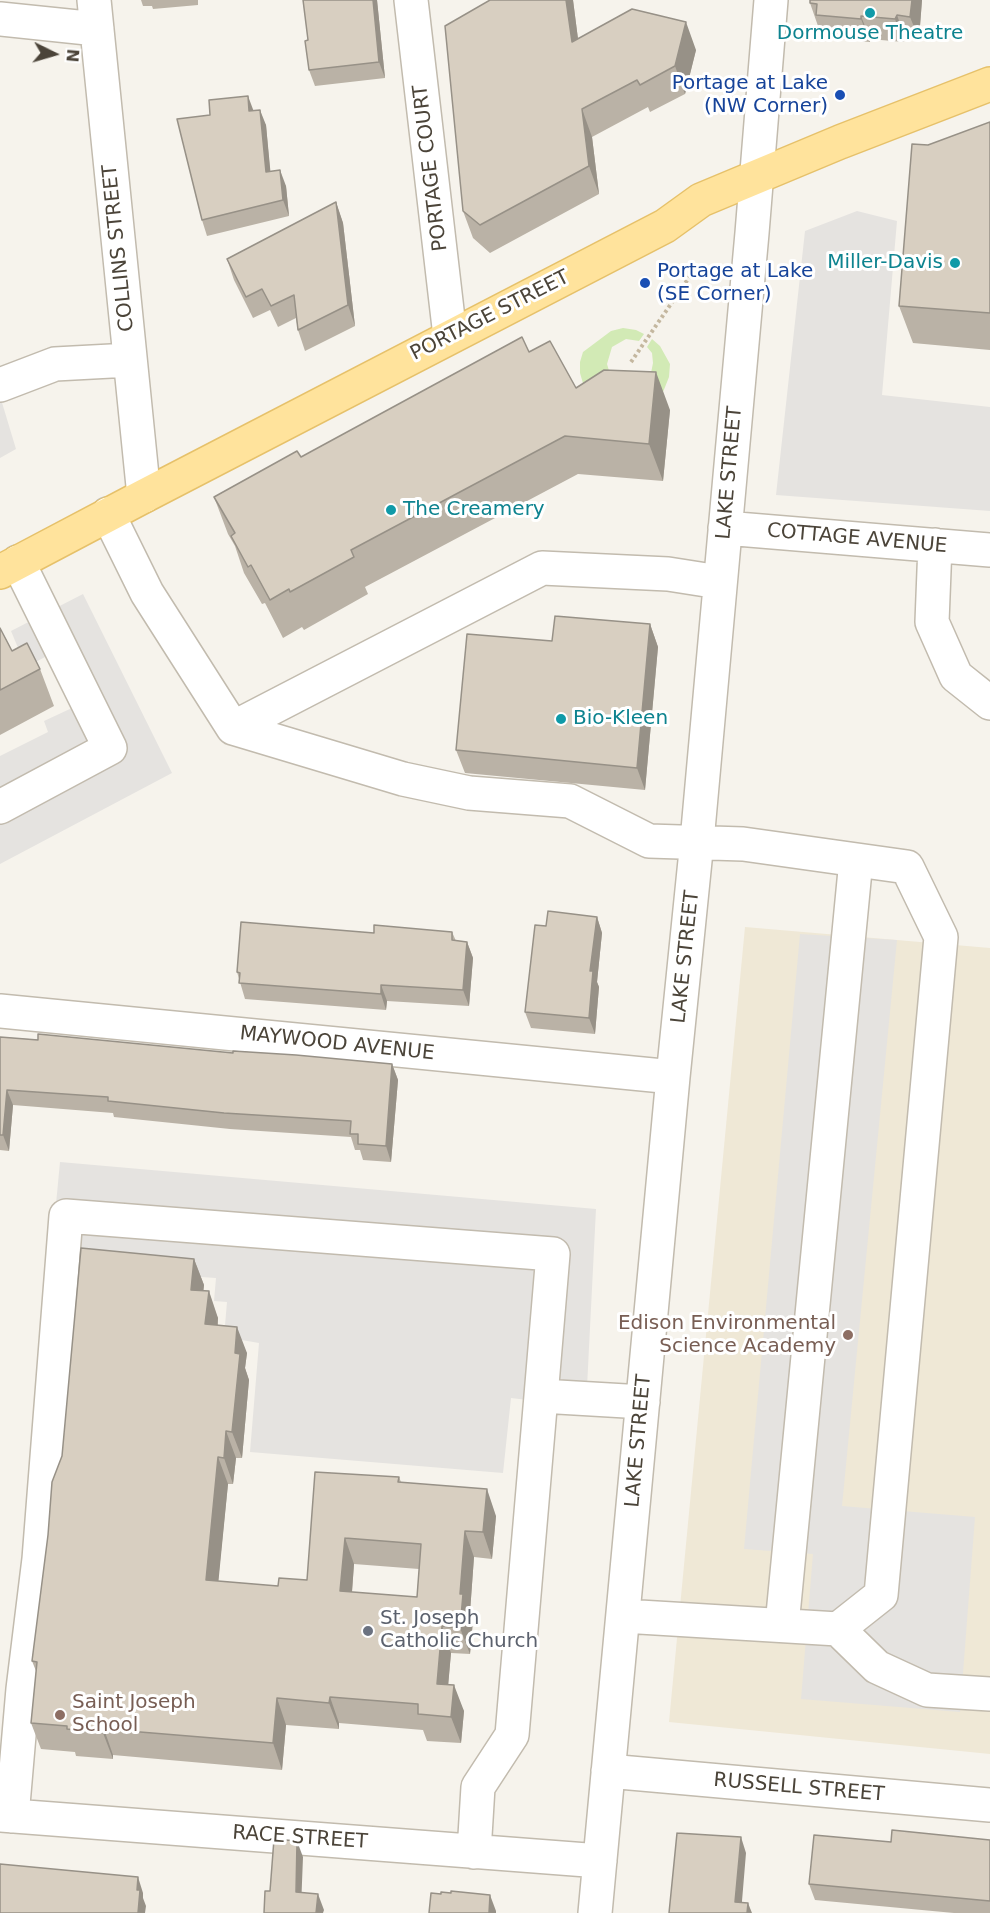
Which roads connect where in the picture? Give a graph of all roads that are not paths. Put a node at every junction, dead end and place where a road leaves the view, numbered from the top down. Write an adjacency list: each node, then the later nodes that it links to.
1 (411, 0): 7 (street, PORTAGE COURT)
2 (771, 0): 6 (street, LAKE STREET)
3 (95, 14): 4 (street); 8 (street, COLLINS STREET)
4 (0, 19)
5 (990, 84): 6 (main road, PORTAGE STREET)
6 (757, 177): 7 (main road, PORTAGE STREET); 12 (street, LAKE STREET)
7 (450, 336): 10 (main road, PORTAGE STREET)
8 (130, 360): 9 (street); 10 (street, COLLINS STREET)
9 (0, 386)
10 (144, 496): 11 (main road, PORTAGE STREET)
11 (108, 514): 15 (main road, PORTAGE STREET); 18 (street)
12 (725, 528): 13 (street, COTTAGE AVENUE); 16 (street, LAKE STREET)
13 (935, 545): 14 (street, COTTAGE AVENUE); 17 (street)
14 (990, 550)
15 (9, 567): 19 (street)
16 (719, 582): 18 (street); 20 (street, LAKE STREET)
17 (990, 703)
18 (233, 728): 20 (street)
19 (0, 807)
20 (697, 841): 21 (street); 23 (street, LAKE STREET)
21 (856, 860): 27 (street); 28 (street)
22 (0, 1011): 23 (street, MAYWOOD AVENUE)
23 (673, 1077): 25 (street, LAKE STREET)
24 (541, 1396): 25 (street); 32 (street); 33 (street)
25 (643, 1402): 26 (street, LAKE STREET)
26 (622, 1616): 27 (street); 30 (street, LAKE STREET)
27 (782, 1625): 28 (street)
28 (838, 1629): 29 (street)
29 (990, 1694)
30 (608, 1771): 31 (street, RUSSELL STREET); 34 (street, LAKE STREET)
31 (990, 1805)
32 (6, 1816): 33 (street, RACE STREET)
33 (474, 1851): 34 (street, RACE STREET)
34 (600, 1861): 35 (street, LAKE STREET)
35 (595, 1913)

